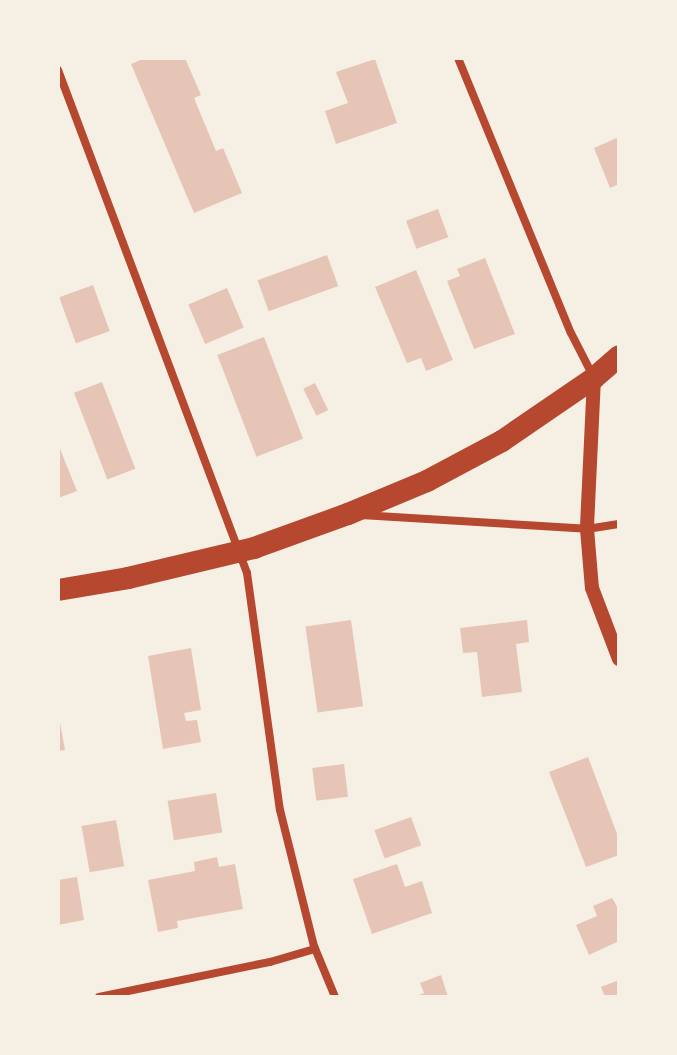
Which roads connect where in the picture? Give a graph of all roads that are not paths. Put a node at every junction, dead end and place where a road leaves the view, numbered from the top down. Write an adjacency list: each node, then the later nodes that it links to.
1 (458, 58): 4 (street)
2 (58, 70): 8 (street)
3 (619, 356): 4 (highway)
4 (594, 378): 5 (highway); 7 (street)
5 (348, 514): 7 (street); 8 (highway)
6 (619, 524): 7 (street)
7 (587, 529): 10 (street)
8 (239, 552): 9 (highway); 11 (street)
9 (58, 590)
10 (619, 659)
11 (315, 949): 12 (street); 13 (street)
12 (99, 997)
13 (335, 997)

